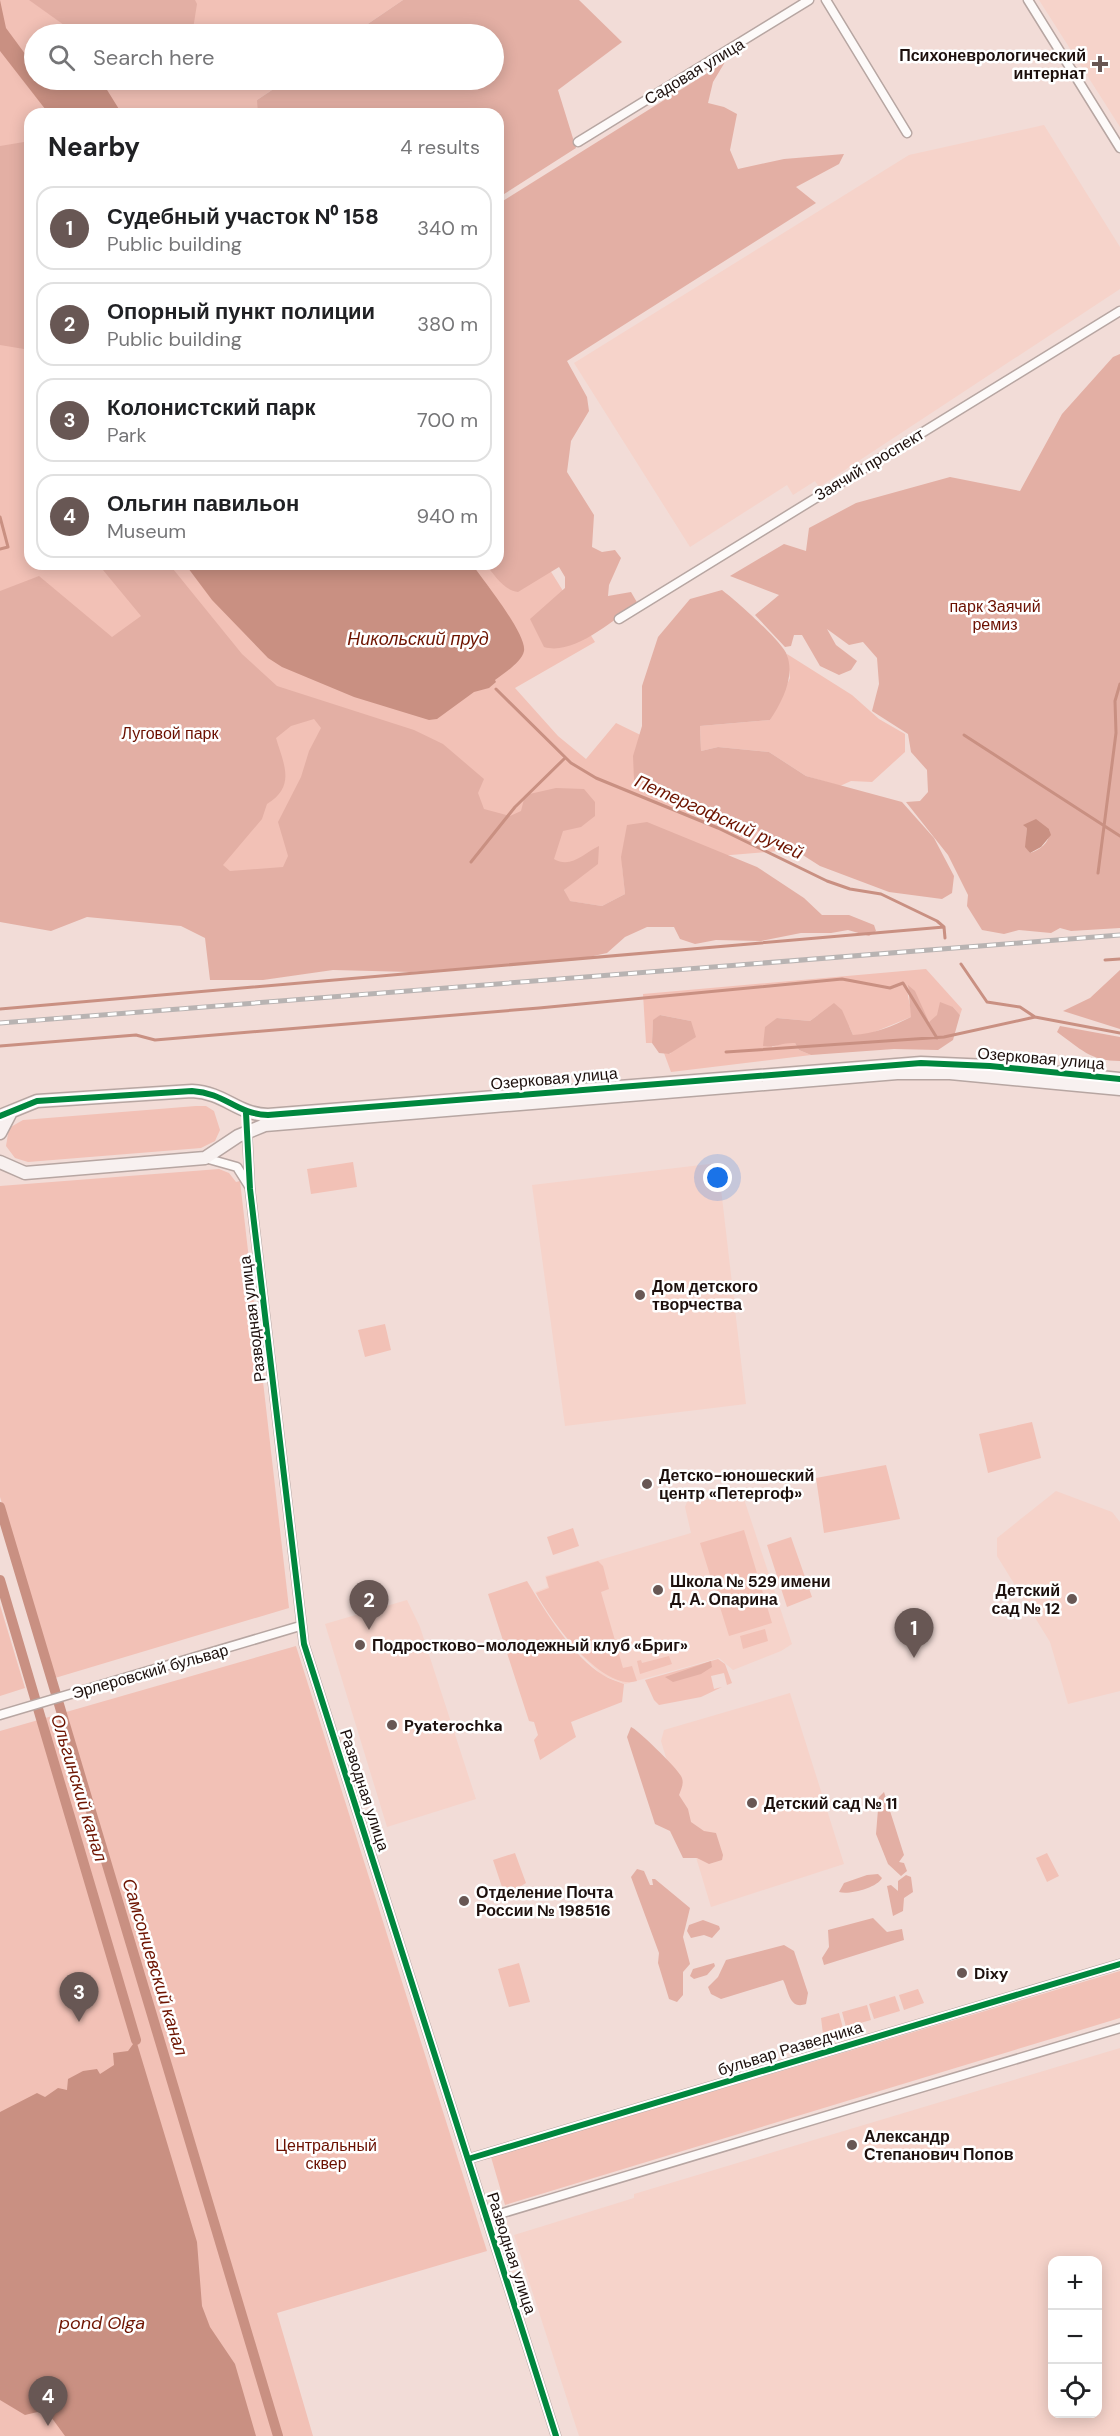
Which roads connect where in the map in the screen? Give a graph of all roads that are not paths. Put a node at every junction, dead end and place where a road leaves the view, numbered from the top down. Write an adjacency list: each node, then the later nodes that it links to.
1 (809, 0): 5 (street, Садовая улица)
2 (826, 0): 4 (street)
3 (1028, 0): 6 (street)
4 (907, 133)
5 (578, 142)
6 (1120, 148)
7 (1120, 312): 8 (street, Заячий проспект)
8 (619, 619)
9 (1120, 1079): 12 (street, Озерковая улица)
10 (1120, 1089): 14 (street, Озерковая улица)
11 (16, 1107): 12 (street, Озерковая улица); 13 (street, Озерковая улица); 15 (street)
12 (246, 1113): 14 (street)
13 (0, 1116)
14 (247, 1131): 17 (street, Озерковая улица); 20 (street, Разводная улица)
15 (0, 1133)
16 (0, 1149): 19 (street)
17 (205, 1158): 19 (street, Озерковая улица); 20 (street, Озерковая улица)
18 (0, 1161): 19 (street, Озерковая улица)
19 (14, 1170)
20 (250, 1189): 21 (street, Разводная улица)
21 (300, 1626): 22 (street, Эрлеровский бульвар); 25 (street, Разводная улица)
22 (0, 1715)
23 (1120, 1964): 25 (street, бульвар Разведчика)
24 (1120, 2028): 26 (street)
25 (468, 2159): 26 (street, Разводная улица)
26 (486, 2218): 27 (street, Разводная улица)
27 (556, 2436)

